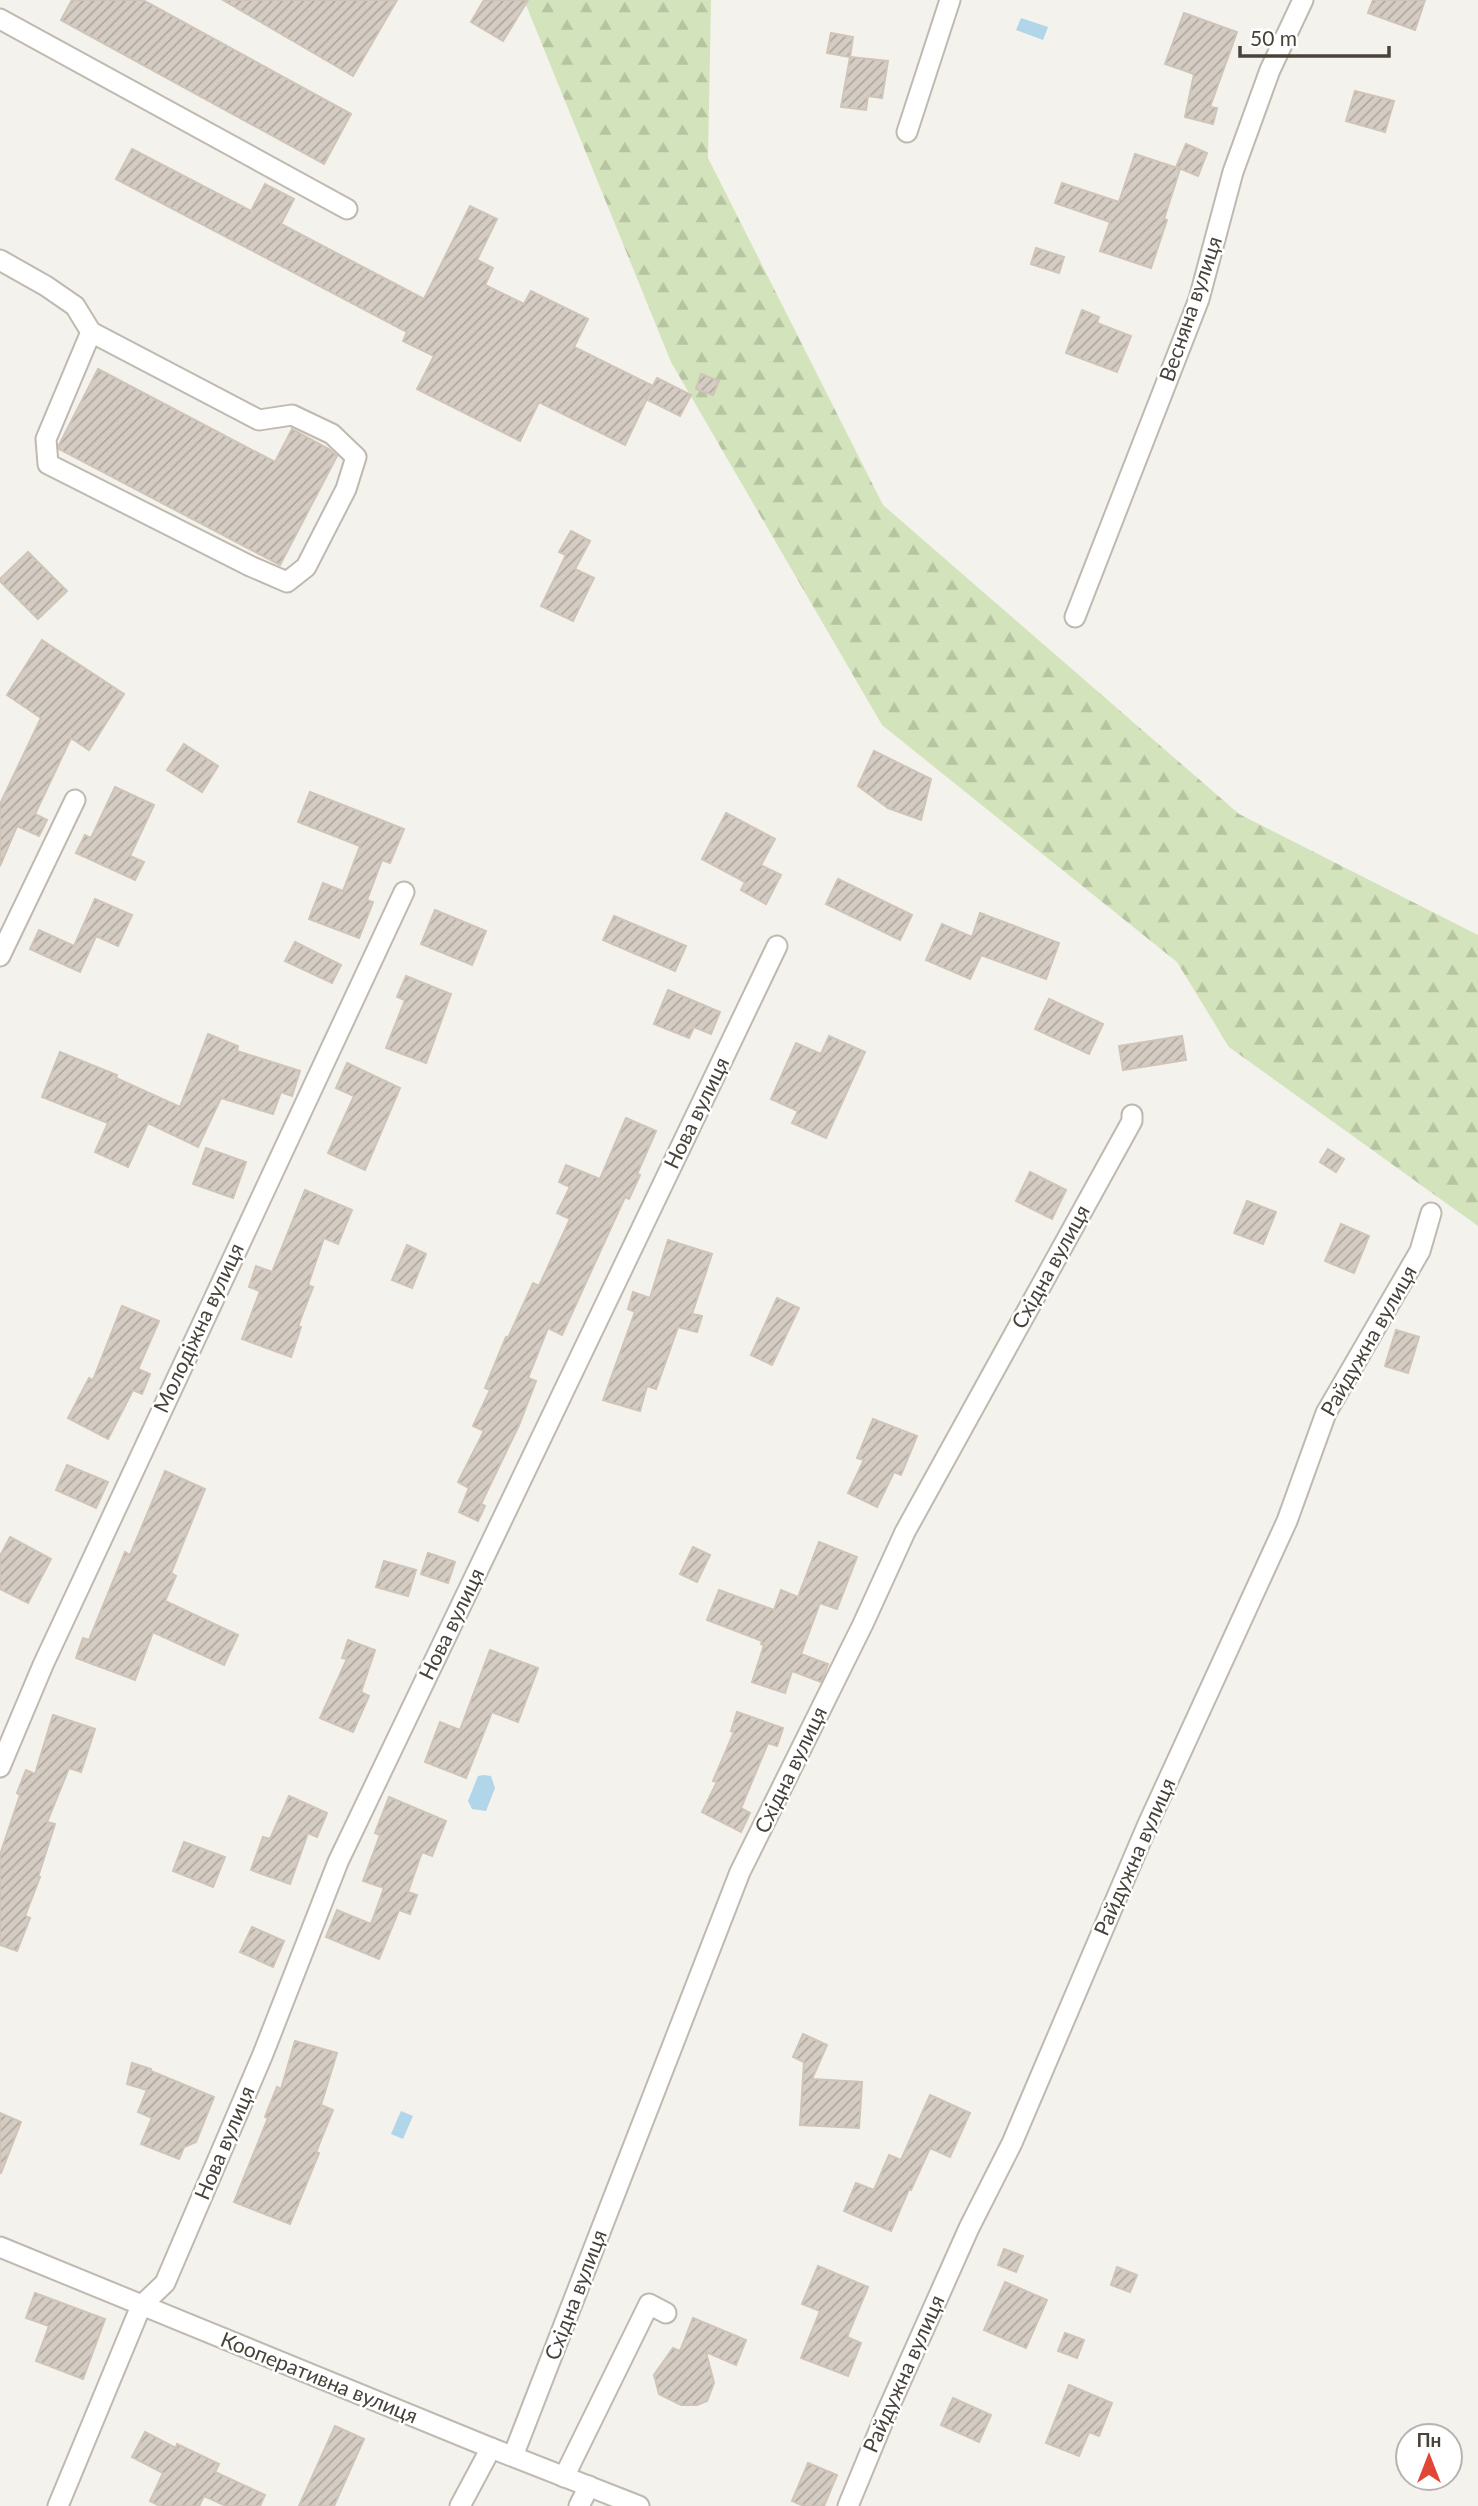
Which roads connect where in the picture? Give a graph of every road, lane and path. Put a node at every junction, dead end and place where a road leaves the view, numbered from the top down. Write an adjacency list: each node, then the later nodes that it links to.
1 (950, 0): 4 (street)
2 (1303, 0): 8 (street, Весняна вулиця)
3 (0, 19): 5 (street)
4 (907, 132)
5 (347, 209)
6 (0, 260): 7 (street)
7 (91, 332): 7 (street)
8 (1075, 617)
9 (75, 800): 12 (street)
10 (404, 892): 15 (street, Молодіжна вулиця)
11 (777, 946): 17 (street, Нова вулиця)
12 (0, 956)
13 (1132, 1115): 20 (street, Східна вулиця)
14 (1431, 1213): 27 (street, Райдужна вулиця)
15 (0, 1767)
16 (0, 2247): 17 (street, Кооперативна вулиця)
17 (141, 2306): 19 (street, Кооперативна вулиця); 23 (street)
18 (666, 2313): 21 (street)
19 (491, 2448): 20 (street, Кооперативна вулиця); 24 (street)
20 (513, 2456): 21 (street, Кооперативна вулиця)
21 (564, 2477): 22 (street, Кооперативна вулиця)
22 (589, 2486): 25 (street); 26 (street, Кооперативна вулиця)
23 (58, 2506)
24 (460, 2506)
25 (579, 2506)
26 (639, 2506)
27 (848, 2506)

